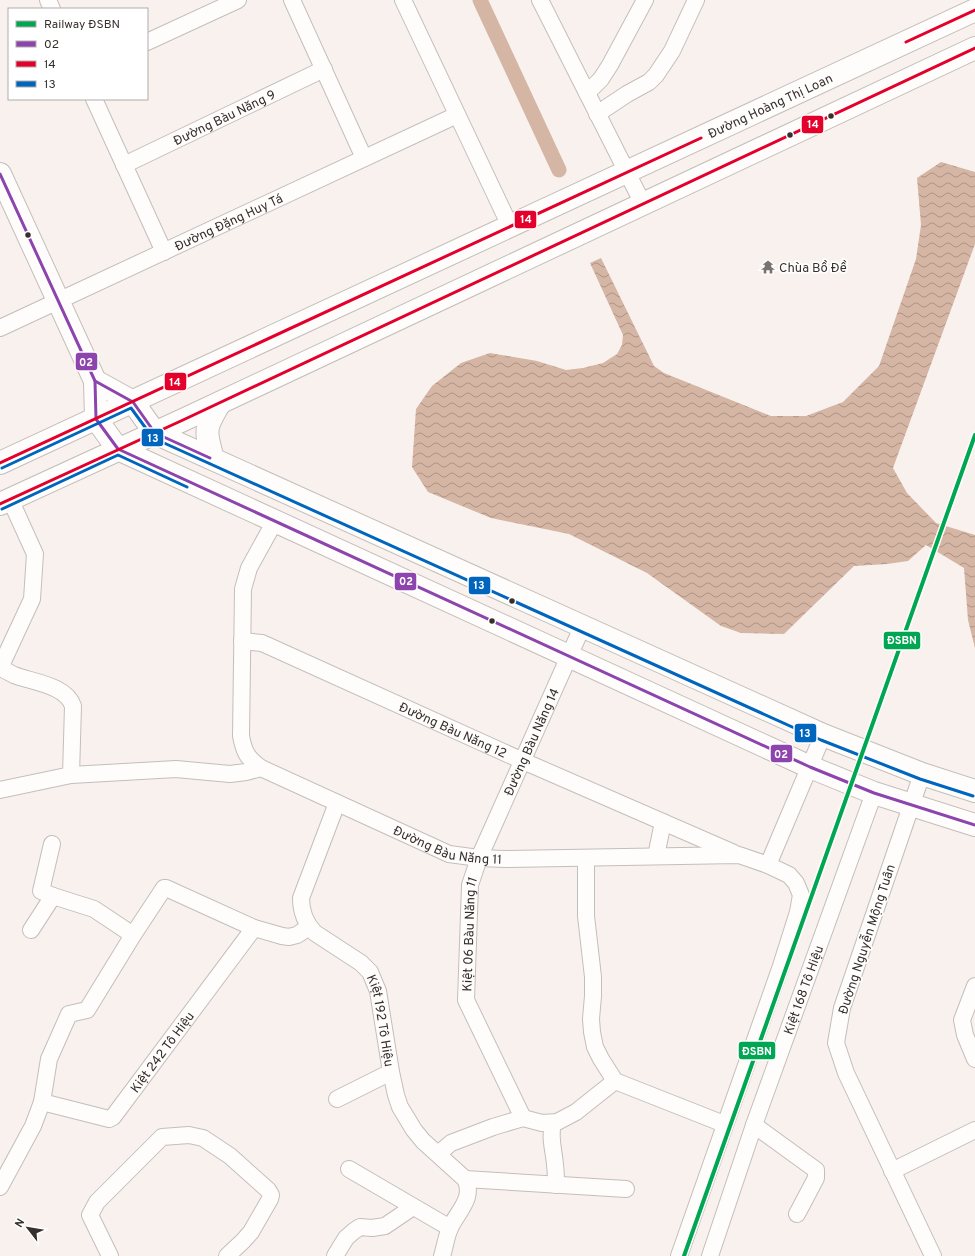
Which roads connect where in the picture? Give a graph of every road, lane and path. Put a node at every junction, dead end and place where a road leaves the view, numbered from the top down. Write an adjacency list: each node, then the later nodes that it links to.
1 (238, 0): 8 (street)
2 (292, 0): 10 (street)
3 (403, 0): 14 (street)
4 (540, 0): 11 (street)
5 (645, 0): 11 (street)
6 (693, 2): 13 (street)
7 (975, 10): 17 (street, Đường Hoàng Thị Loan)
8 (148, 42)
9 (975, 48): 19 (street)
10 (324, 69): 15 (street); 16 (street, Đường Bàu Năng 9)
11 (587, 92): 13 (street)
12 (94, 100): 16 (street)
13 (597, 114): 17 (street)
14 (457, 115): 15 (street, Đường Đặng Huy Tá); 20 (street)
15 (364, 158): 21 (street, Đường Đặng Huy Tá)
16 (124, 164): 21 (street)
17 (627, 172): 19 (street); 20 (street, Đường Hoàng Thị Loan)
18 (0, 174): 22 (street)
19 (643, 204): 26 (street)
20 (510, 226): 25 (street, Đường Hoàng Thị Loan)
21 (164, 252): 22 (street, Đường Đặng Huy Tá)
22 (58, 301): 23 (street, Đường Đặng Huy Tá); 24 (street)
23 (0, 328)
24 (95, 381): 25 (street); 27 (street)
25 (133, 402): 27 (street, Đường Hoàng Thị Loan); 28 (street)
26 (220, 403): 28 (street); 30 (street)
27 (96, 419): 29 (street); 31 (street, Đường Hoàng Thị Loan)
28 (155, 433): 29 (street); 30 (street)
29 (118, 449): 32 (street); 33 (street)
30 (213, 459): 34 (street)
31 (0, 463)
32 (5, 501): 42 (street)
33 (275, 520): 35 (street, Đường Bàu Năng 11); 36 (street)
34 (583, 626): 36 (street, Đường Bàu Năng 14); 37 (street)
35 (242, 641): 38 (street, Đường Bàu Năng 12); 40 (street, Đường Bàu Năng 11)
36 (569, 656): 38 (street, Đường Bàu Năng 14); 39 (street)
37 (823, 735): 39 (street); 41 (street)
38 (523, 761): 48 (street, Đường Bàu Năng 12); 53 (street, Đường Bàu Năng 14)
39 (810, 767): 45 (street); 55 (street)
40 (261, 768): 42 (street); 46 (street, Đường Bàu Năng 11)
41 (922, 774): 44 (street); 47 (street, Đường Nguyễn Mộng Tuân)
42 (71, 775): 43 (street)
43 (0, 790)
44 (975, 791)
45 (874, 793): 47 (street); 70 (street, Kiệt 168 Tô Hiệu)
46 (338, 803): 53 (street, Đường Bàu Năng 11); 57 (street)
47 (912, 804): 49 (street); 74 (street, Đường Nguyễn Mộng Tuân)
48 (664, 822): 51 (street, Đường Bàu Năng 12); 52 (street)
49 (975, 825)
50 (52, 844): 56 (street)
51 (739, 855): 52 (street, Đường Bàu Năng 11); 55 (street, Đường Bàu Năng 11)
52 (656, 856): 54 (street, Đường Bàu Năng 11)
53 (479, 858): 54 (street, Đường Bàu Năng 11); 67 (street, Kiệt 06 Bàu Năng 11)
54 (586, 858): 64 (street)
55 (768, 865): 69 (street, Đường Bàu Năng 11)
56 (53, 896): 59 (street); 60 (street)
57 (308, 927): 58 (street); 63 (street, Kiệt 192 Tô Hiệu)
58 (254, 928): 60 (street); 66 (street, Kiệt 242 Tô Hiệu)
59 (31, 930)
60 (133, 935): 66 (street)
61 (975, 986): 62 (street)
62 (975, 1059)
63 (391, 1072): 65 (street); 72 (street, Kiệt 192 Tô Hiệu)
64 (615, 1081): 68 (street); 69 (street)
65 (337, 1099)
66 (42, 1102): 77 (street)
67 (523, 1118): 68 (street); 72 (street)
68 (553, 1123): 76 (street)
69 (724, 1124): 86 (street, Đường Bàu Năng 11)
70 (754, 1125): 80 (street); 87 (street, Kiệt 168 Tô Hiệu)
71 (975, 1130): 74 (street)
72 (438, 1154): 75 (street, Kiệt 192 Tô Hiệu)
73 (349, 1170): 79 (street)
74 (892, 1171): 88 (street, Đường Nguyễn Mộng Tuân)
75 (465, 1179): 76 (street); 81 (street)
76 (556, 1185): 78 (street)
77 (0, 1186)
78 (626, 1189)
79 (413, 1207): 81 (street); 84 (street)
80 (797, 1214)
81 (450, 1228): 85 (street)
82 (110, 1256): 83 (street)
83 (227, 1256)
84 (335, 1256)
85 (442, 1256)
86 (679, 1256)
87 (710, 1256)
88 (933, 1256)

